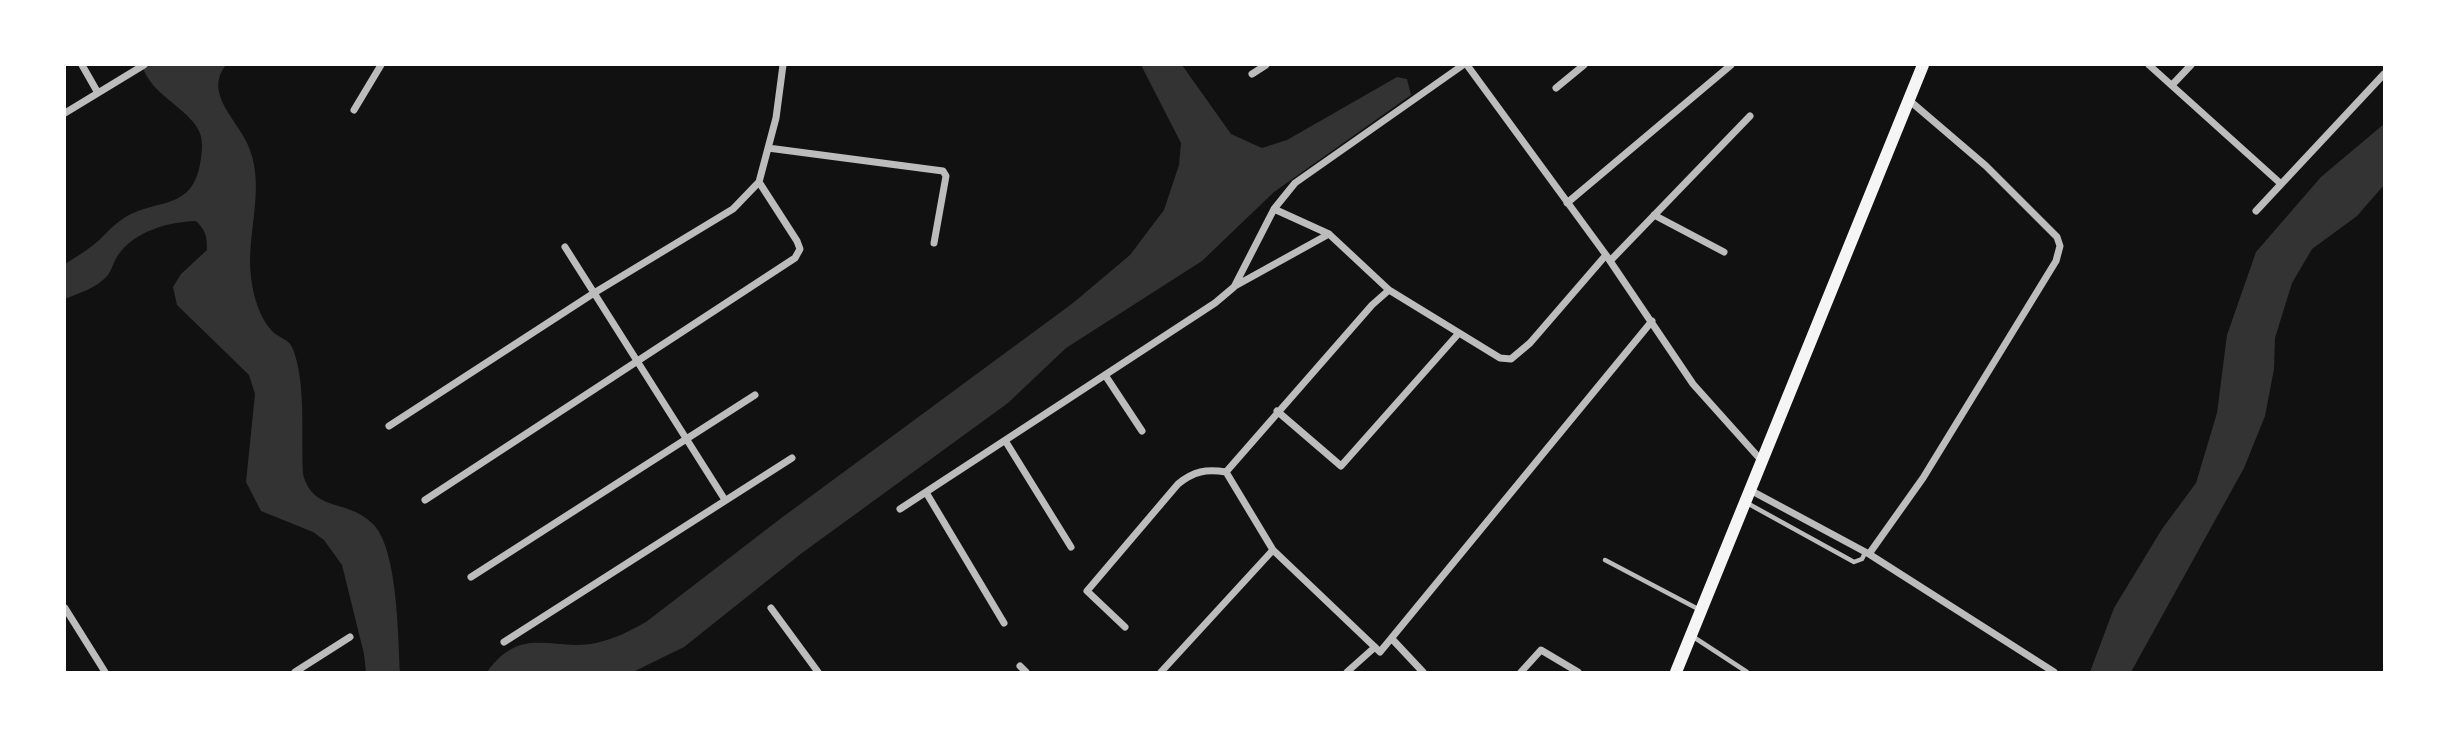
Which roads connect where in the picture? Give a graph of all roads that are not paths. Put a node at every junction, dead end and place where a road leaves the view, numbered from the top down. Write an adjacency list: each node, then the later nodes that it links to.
1 (82, 65): 16 (street)
2 (144, 65): 16 (street)
3 (381, 65): 18 (street)
4 (783, 65): 21 (street)
5 (1266, 65): 12 (street)
6 (1465, 65): 24 (street); 25 (street)
7 (1584, 65): 15 (street)
8 (1731, 65): 24 (street)
9 (1923, 65): 17 (main road)
10 (2150, 65): 14 (street)
11 (2191, 65): 14 (street)
12 (1252, 74)
13 (2384, 74): 23 (street)
14 (2173, 84): 23 (street)
15 (1556, 88)
16 (98, 93): 19 (street)
17 (1910, 101): 47 (main road); 56 (street)
18 (354, 110)
19 (65, 113)
20 (1751, 116): 27 (street)
21 (768, 148): 22 (street); 29 (street)
22 (758, 182): 35 (street); 38 (street)
23 (2280, 183): 26 (street)
24 (1567, 203): 32 (street)
25 (1274, 209): 28 (street); 33 (street)
26 (2256, 211)
27 (1654, 215): 31 (street); 32 (street)
28 (1329, 234): 33 (street); 34 (street)
29 (934, 243)
30 (565, 247): 35 (street)
31 (1724, 252)
32 (1608, 258): 36 (street); 37 (street)
33 (1234, 287): 39 (street)
34 (1389, 290): 37 (street); 41 (street)
35 (594, 293): 38 (street); 42 (street)
36 (1652, 321): 47 (street); 66 (street)
37 (1459, 332): 41 (street)
38 (638, 362): 44 (street); 51 (street)
39 (1105, 375): 43 (street); 45 (street)
40 (755, 395): 44 (street)
41 (1277, 411): 48 (street)
42 (389, 426)
43 (1142, 431)
44 (687, 438): 52 (street); 58 (street)
45 (1006, 442): 49 (street); 54 (street)
46 (792, 458): 52 (street)
47 (1761, 460): 50 (main road)
48 (1226, 472): 55 (street); 63 (street)
49 (928, 494): 53 (street); 62 (street)
50 (1747, 496): 56 (street); 56 (lane); 61 (main road)
51 (425, 500)
52 (725, 500): 67 (street)
53 (900, 509)
54 (1072, 547)
55 (1273, 550): 68 (street); 72 (street)
56 (1867, 553): 79 (street)
57 (1605, 560): 61 (lane)
58 (471, 578)
59 (65, 608): 69 (street)
60 (771, 608): 71 (street)
61 (1701, 611): 64 (main road)
62 (1004, 623)
63 (1125, 627)
64 (1691, 636): 77 (main road); 78 (lane)
65 (350, 637): 70 (street)
66 (1393, 640): 68 (street); 74 (street)
67 (505, 642)
68 (1378, 650): 73 (street)
69 (105, 672)
70 (295, 672)
71 (818, 672)
72 (1161, 672)
73 (1347, 672)
74 (1423, 672)
75 (1521, 672): 76 (street)
76 (1578, 672)
77 (1676, 672)
78 (1747, 672)
79 (2054, 672)

